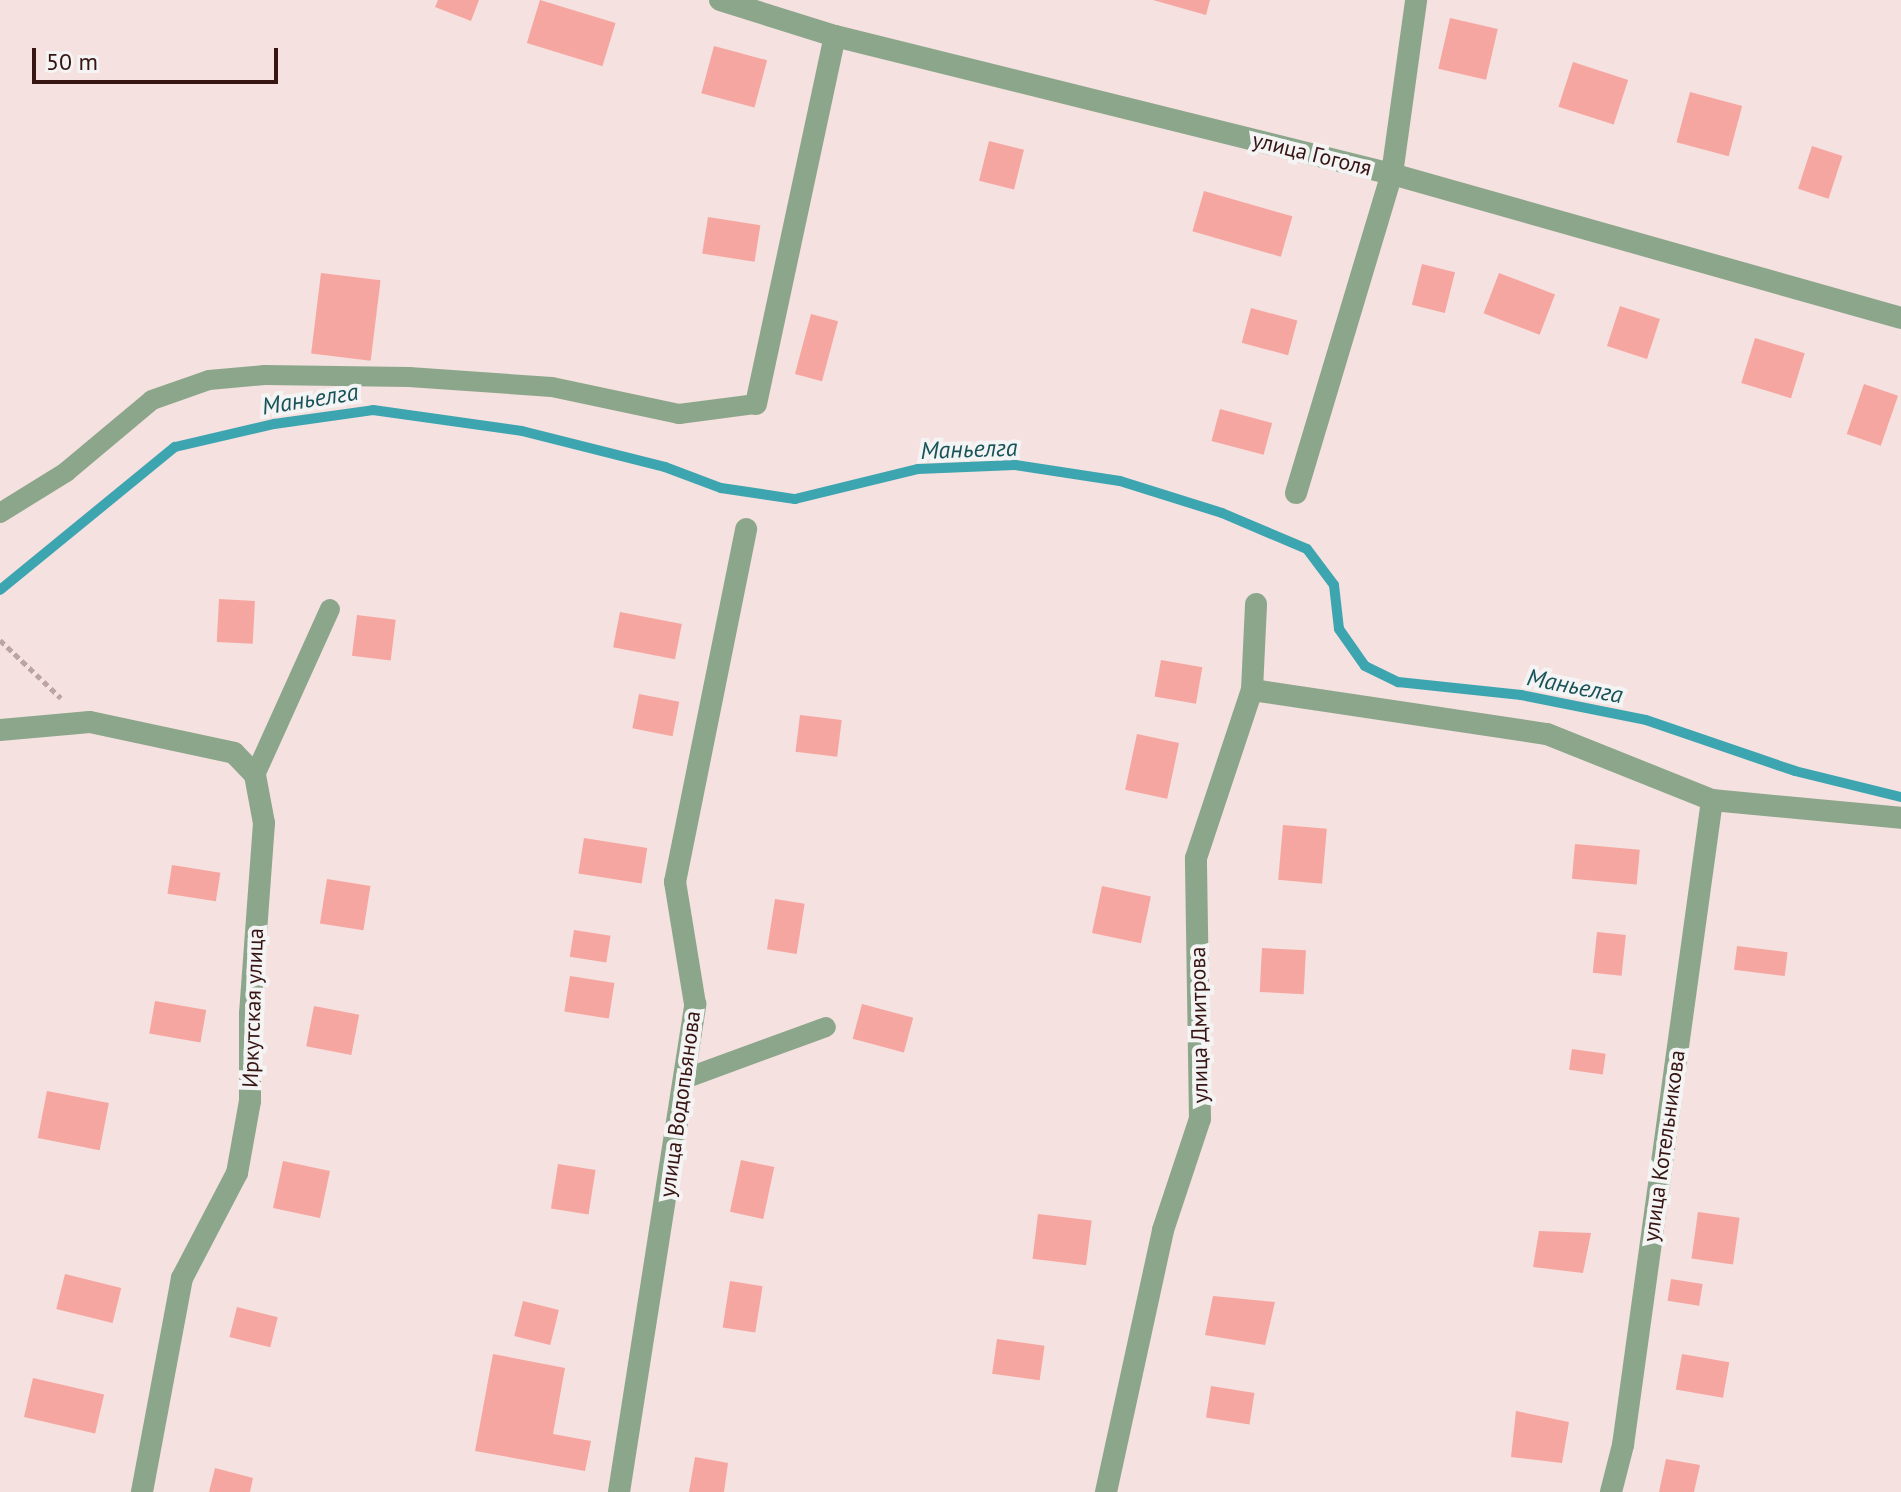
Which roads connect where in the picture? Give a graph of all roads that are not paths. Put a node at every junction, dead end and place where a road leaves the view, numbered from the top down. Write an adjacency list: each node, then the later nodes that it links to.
1 (720, 0): 3 (street, улица Гоголя)
2 (1416, 0): 5 (street)
3 (774, 8): 4 (street, улица Гоголя)
4 (835, 36): 5 (street, улица Гоголя); 7 (street)
5 (1392, 174): 6 (street, улица Гоголя); 8 (street)
6 (1901, 318)
7 (756, 404): 9 (lane)
8 (1296, 493)
9 (0, 513)
10 (746, 529): 19 (street, улица Водопьянова)
11 (1256, 604): 13 (street, улица Дмитрова)
12 (330, 609): 15 (lane)
13 (1252, 690): 16 (street); 22 (street, улица Дмитрова)
14 (0, 730): 15 (street)
15 (255, 775): 20 (street, Иркутская улица)
16 (1712, 800): 17 (street); 23 (street, улица Котельникова)
17 (1901, 818)
18 (826, 1027): 19 (lane)
19 (684, 1079): 21 (street, улица Водопьянова)
20 (142, 1492)
21 (619, 1492)
22 (1106, 1492)
23 (1611, 1492)

